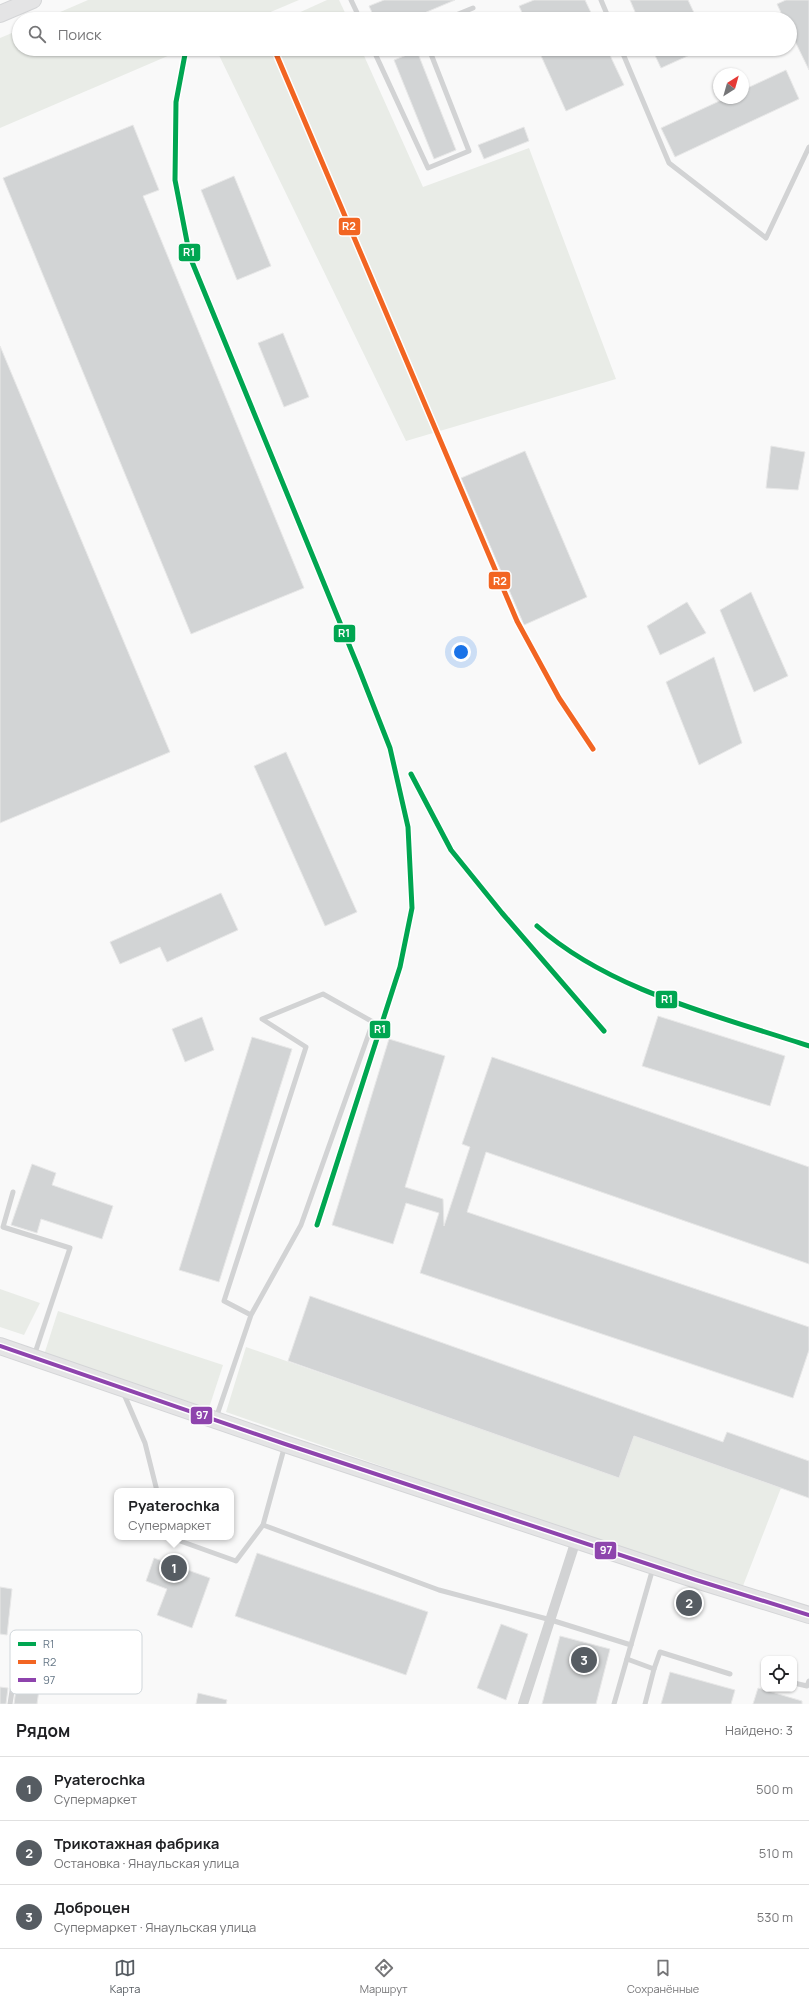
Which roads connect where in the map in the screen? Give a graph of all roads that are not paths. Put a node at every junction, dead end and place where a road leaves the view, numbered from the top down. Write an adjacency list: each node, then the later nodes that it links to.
1 (33, 0): 8 (main road)
2 (351, 0): 5 (lane)
3 (600, 0): 7 (lane)
4 (473, 8): 6 (lane)
5 (357, 12)
6 (463, 12)
7 (605, 12)
8 (0, 14)
9 (378, 56): 10 (lane)
10 (432, 56)
11 (624, 56): 12 (lane)
12 (809, 147)
13 (13, 1192): 16 (lane)
14 (251, 1315): 14 (lane); 18 (lane)
15 (0, 1346): 16 (main road)
16 (34, 1357): 17 (main road)
17 (121, 1387): 18 (main road); 20 (lane)
18 (215, 1419): 19 (main road)
19 (285, 1444): 21 (lane); 23 (main road)
20 (156, 1488)
21 (263, 1525): 22 (lane); 26 (lane)
22 (177, 1540)
23 (576, 1540): 24 (main road); 26 (street)
24 (653, 1566): 25 (main road); 27 (lane)
25 (808, 1612)
26 (551, 1620): 27 (lane); 35 (street)
27 (631, 1645): 28 (lane)
28 (627, 1659): 29 (lane); 36 (lane)
29 (654, 1669): 30 (lane); 37 (lane)
30 (730, 1674)
31 (809, 1681): 32 (lane)
32 (797, 1684)
33 (12, 1694): 34 (lane)
34 (10, 1704)
35 (522, 1704)
36 (614, 1704)
37 (645, 1704)

